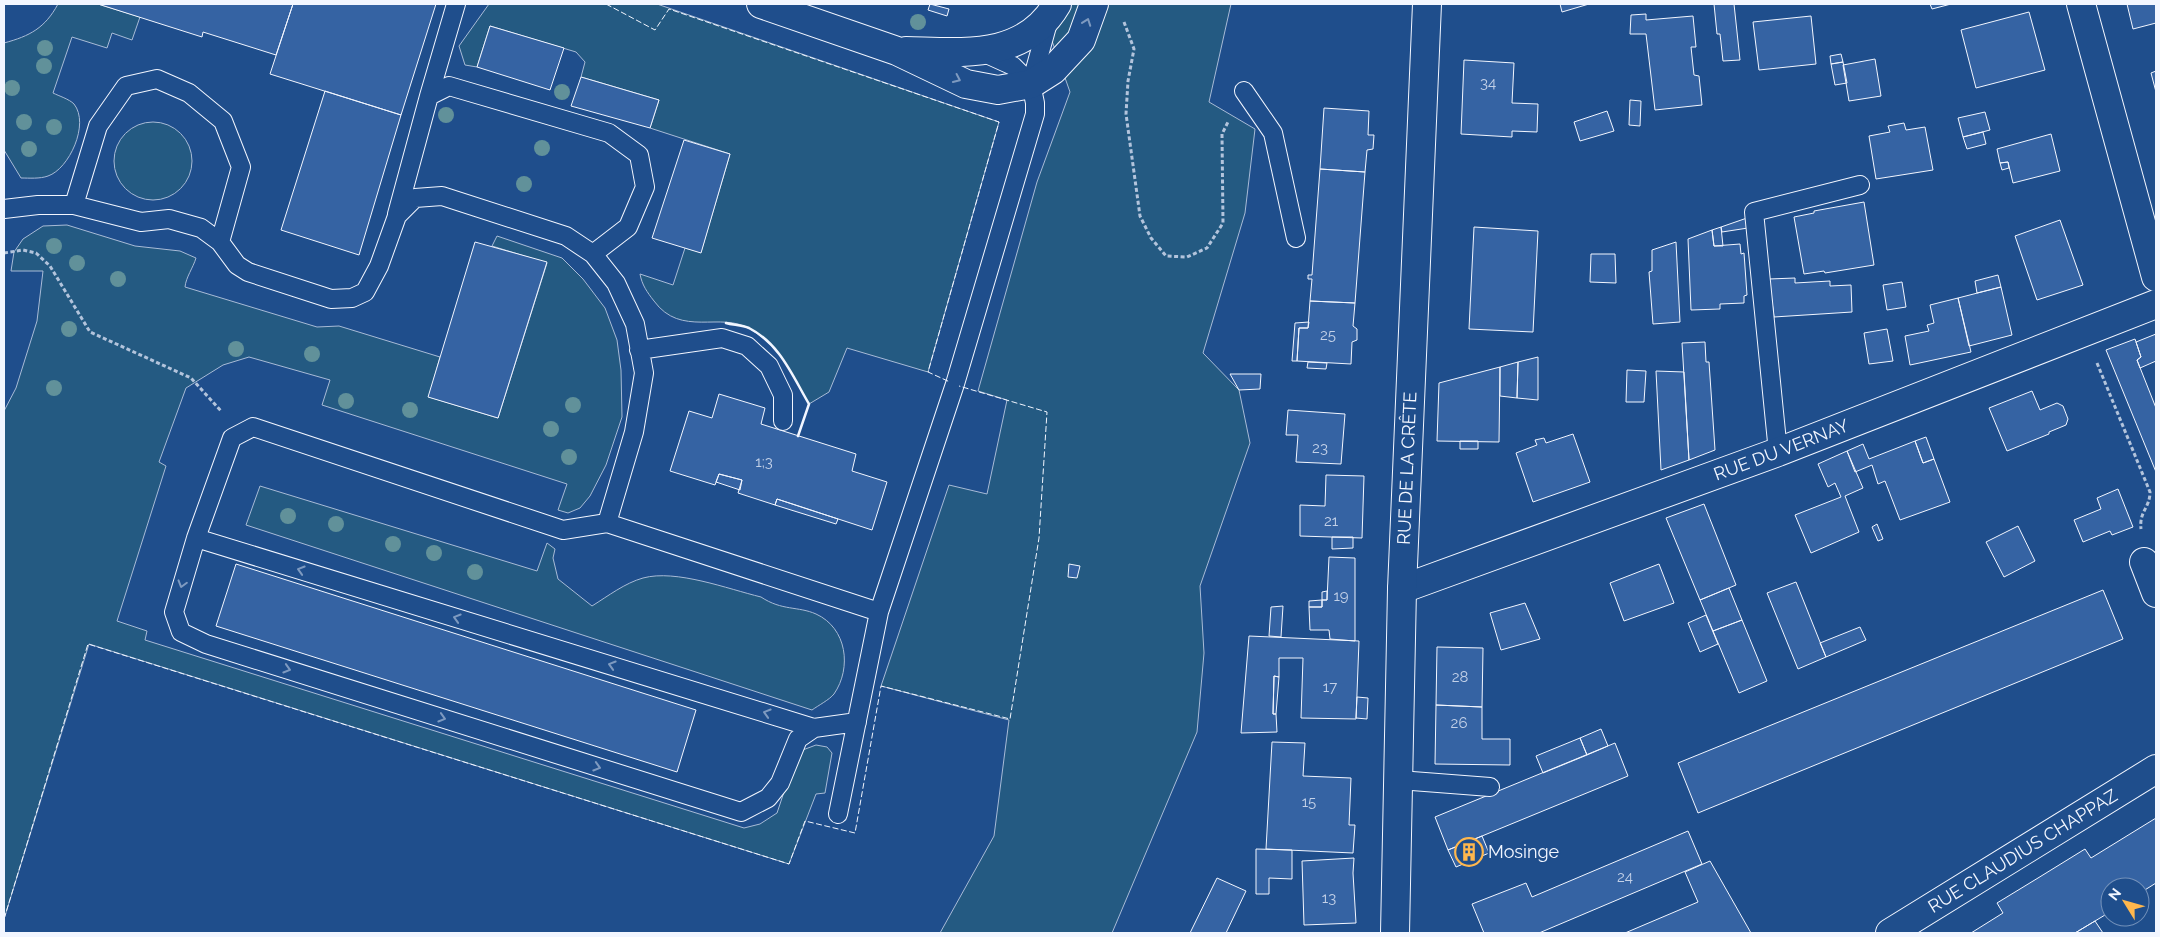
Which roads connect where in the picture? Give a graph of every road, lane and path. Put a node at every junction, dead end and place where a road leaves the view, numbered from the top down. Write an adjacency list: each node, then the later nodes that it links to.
1 (456, 4): 12 (lane)
2 (761, 4): 8 (street)
3 (1094, 4): 10 (street, one-way to 3)
4 (1427, 4): 31 (street, RUE DE LA CRÊTE)
5 (2081, 4): 21 (street)
6 (1054, 9): 9 (street); 10 (lane)
7 (1124, 21): 11 (path)
8 (897, 51): 9 (street); 10 (street, one-way to 10)
9 (982, 52): 10 (lane)
10 (1031, 84): 33 (lane)
11 (1244, 91): 17 (lane)
12 (429, 96): 16 (lane); 20 (lane)
13 (1860, 185): 27 (lane)
14 (74, 205): 15 (lane); 18 (lane); 18 (lane)
15 (4, 209)
16 (397, 216): 18 (lane); 20 (lane)
17 (1296, 238)
18 (220, 242)
19 (4, 252): 26 (path)
20 (593, 254): 24 (lane)
21 (2156, 277)
22 (2156, 304): 23 (street, RUE DU VERNAY)
23 (2084, 331): 27 (street, RUE DU VERNAY); 30 (path)
24 (639, 350): 25 (lane); 28 (lane)
25 (783, 421)
26 (241, 432): 28 (lane); 29 (lane)
27 (1778, 452): 31 (street, RUE DU VERNAY)
28 (607, 523): 33 (lane)
29 (196, 538): 35 (lane, one-way to 29); 35 (lane, one-way to 35)
30 (2144, 562): 32 (street)
31 (1402, 589): 37 (street, RUE DE LA CRÊTE)
32 (2156, 593)
33 (879, 612): 34 (lane)
34 (857, 722): 35 (lane); 39 (lane)
35 (814, 728)
36 (2156, 769): 41 (street, RUE CLAUDIUS CHAPPAZ)
37 (1399, 780): 38 (lane); 40 (street, RUE DE LA CRÊTE)
38 (1490, 787)
39 (838, 814)
40 (1396, 933)
41 (1890, 933)

